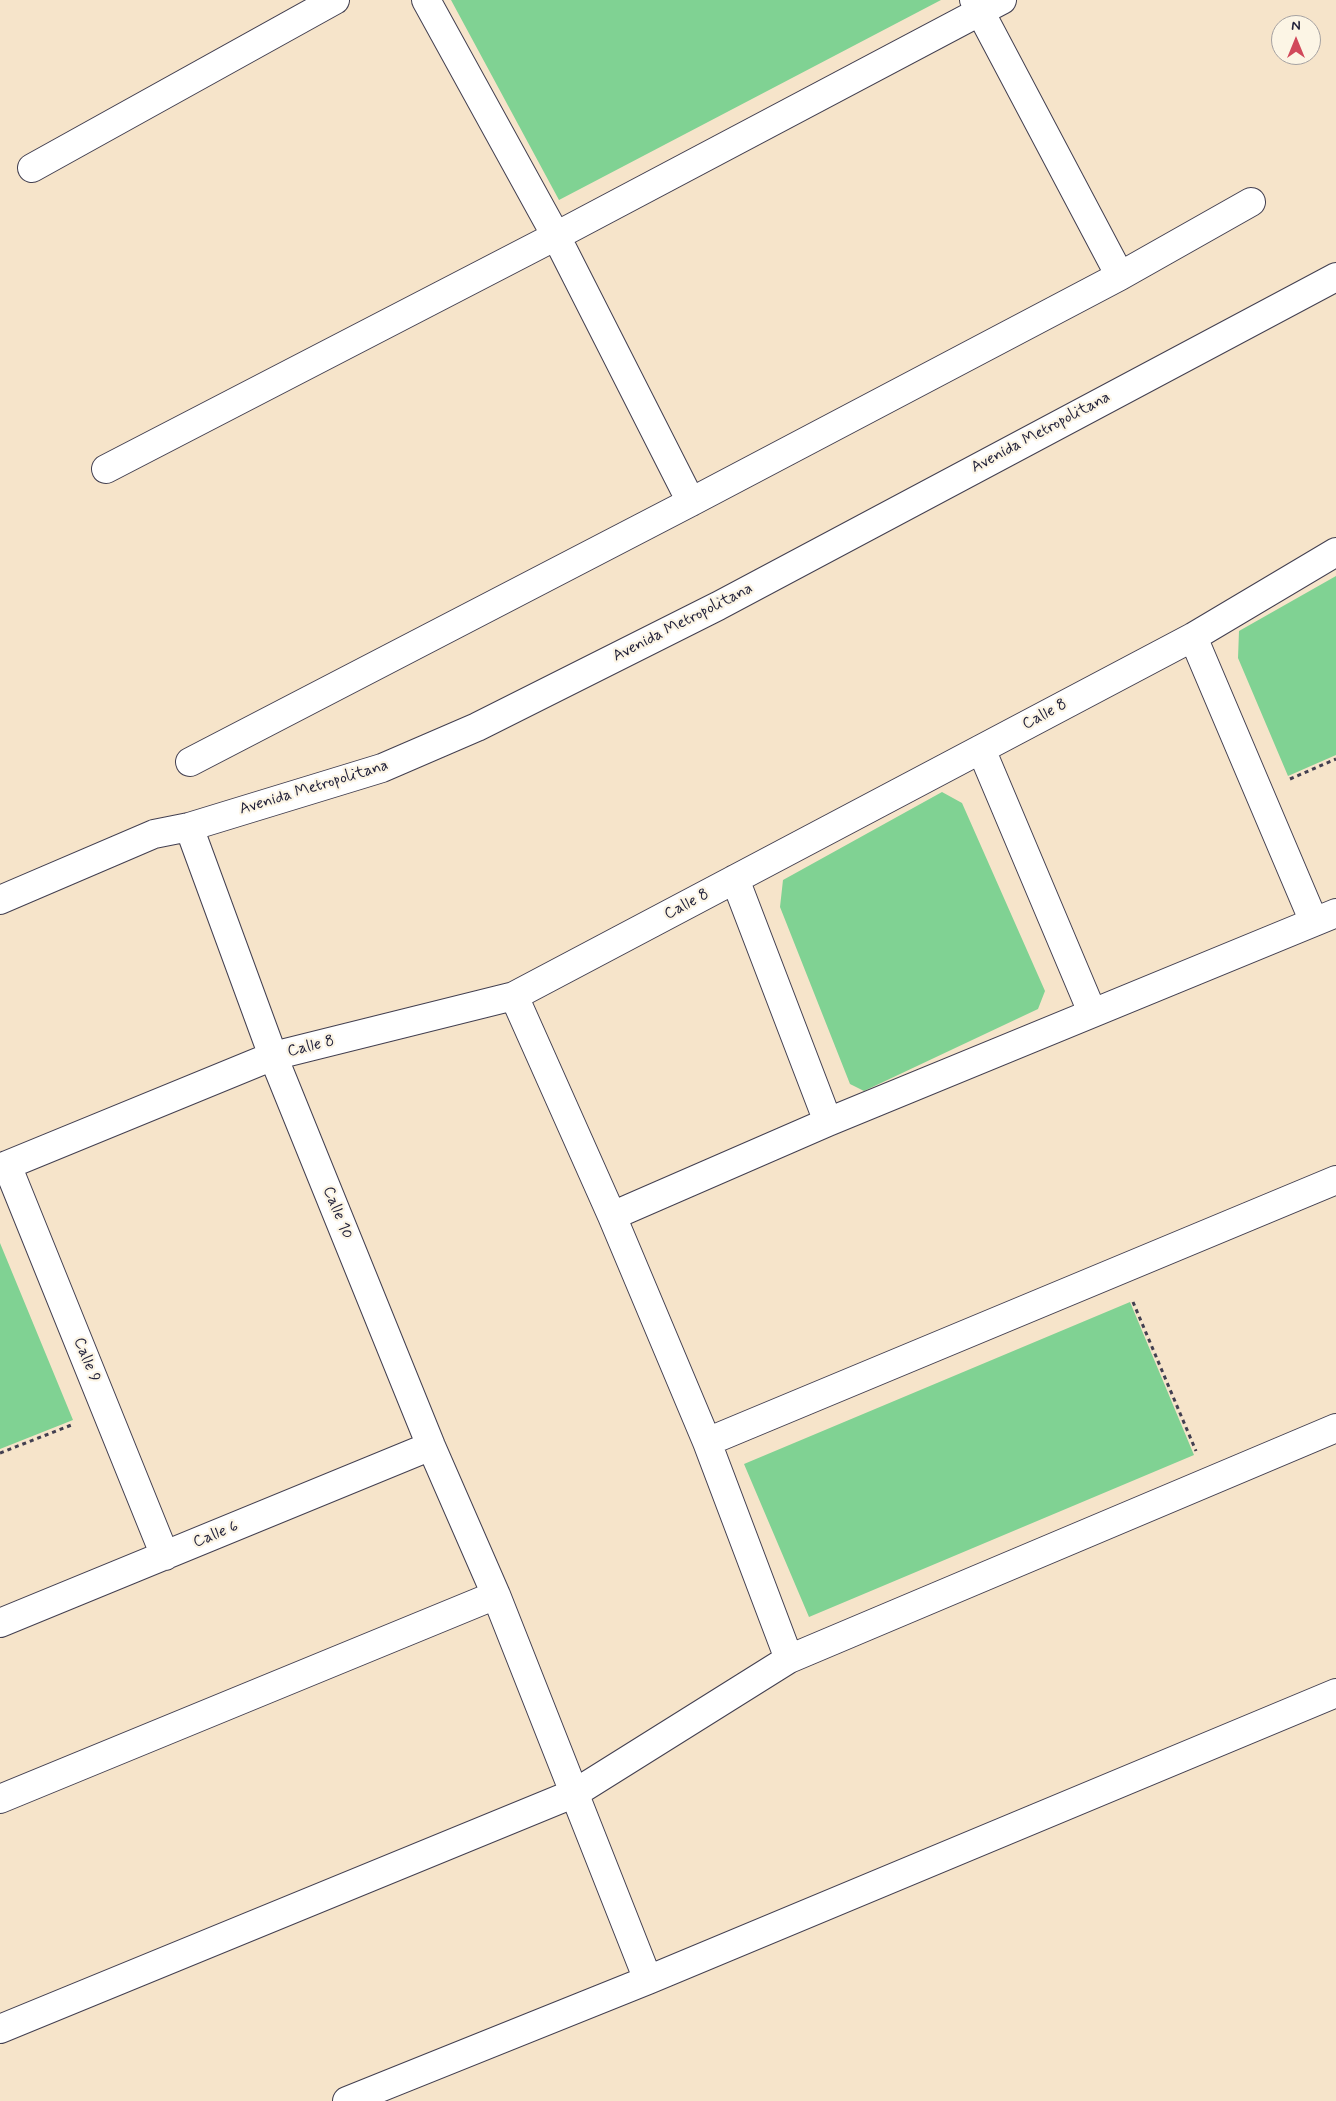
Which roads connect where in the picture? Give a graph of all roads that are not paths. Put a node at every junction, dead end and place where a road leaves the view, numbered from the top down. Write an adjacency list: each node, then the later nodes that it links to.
1 (335, 0): 4 (street)
2 (426, 0): 6 (street)
3 (986, 4): 6 (street); 7 (street)
4 (32, 168)
5 (1251, 202): 7 (street)
6 (556, 236): 9 (street); 10 (street)
7 (1120, 276): 10 (street)
8 (1336, 277): 15 (street, Avenida Metropolitana)
9 (106, 469)
10 (691, 502): 14 (street)
11 (1336, 552): 12 (street, Calle 8)
12 (1193, 637): 13 (street, Calle 8); 18 (street)
13 (981, 749): 16 (street, Calle 8); 20 (street)
14 (190, 762)
15 (189, 827): 17 (street, Avenida Metropolitana); 21 (street, Calle 10)
16 (735, 879): 19 (street, Calle 8); 22 (street)
17 (0, 900)
18 (1325, 918): 20 (street)
19 (514, 996): 21 (street, Calle 8); 25 (street)
20 (1092, 1012): 22 (street)
21 (273, 1056): 23 (street, Calle 8); 28 (street, Calle 10)
22 (828, 1122): 25 (street)
23 (3, 1166): 29 (street, Calle 9)
24 (1336, 1180): 27 (street)
25 (612, 1216): 27 (street)
26 (1336, 1428): 32 (street)
27 (706, 1442): 32 (street)
28 (431, 1446): 29 (street, Calle 6); 30 (street, Calle 10)
29 (165, 1556): 31 (street, Calle 6)
30 (496, 1595): 34 (street, Calle 10); 35 (street)
31 (0, 1623)
32 (789, 1658): 34 (street)
33 (1336, 1693): 36 (street)
34 (575, 1792): 36 (street, Calle 10); 37 (street)
35 (0, 1799)
36 (648, 1980): 38 (street)
37 (0, 2029)
38 (347, 2101)

